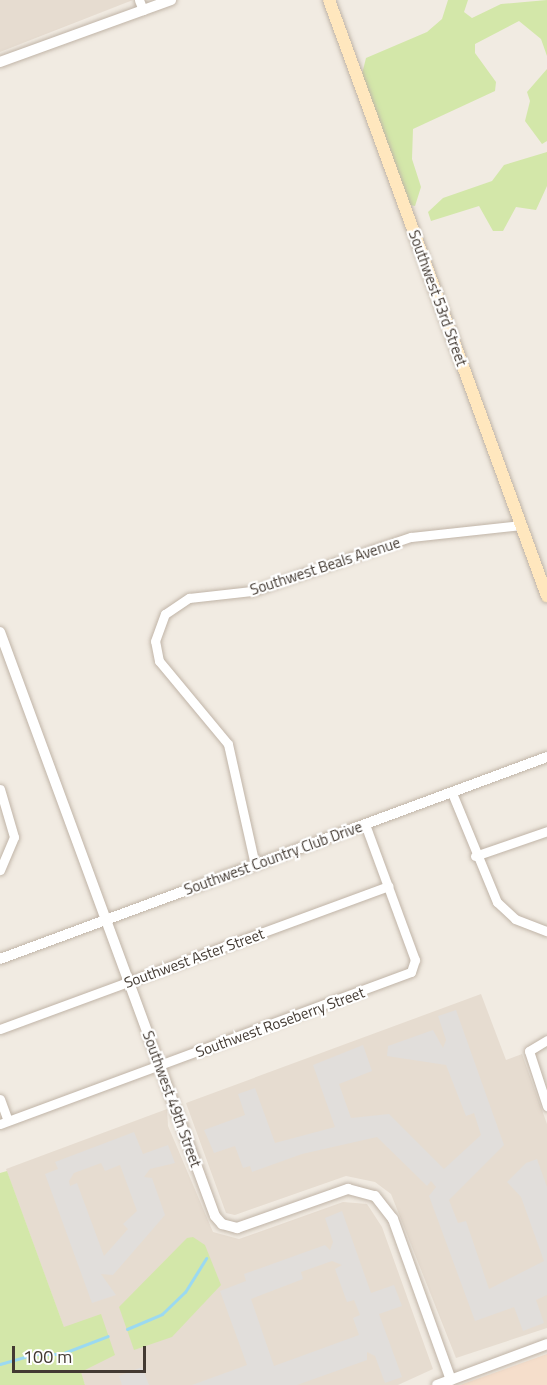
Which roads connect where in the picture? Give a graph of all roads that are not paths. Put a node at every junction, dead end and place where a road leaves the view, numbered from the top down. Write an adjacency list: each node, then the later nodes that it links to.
1 (171, 0): 3 (street)
2 (328, 0): 5 (main road, Southwest 53rd Street)
3 (141, 5): 4 (street)
4 (0, 62)
5 (521, 525): 6 (main road, Southwest 53rd Street); 14 (street, Southwest Beals Avenue)
6 (547, 596)
7 (0, 632): 17 (street, Southwest 49th Street)
8 (547, 757): 10 (street, Southwest Country Club Drive)
9 (0, 789): 15 (street)
10 (452, 793): 11 (street, Southwest Country Club Drive); 13 (street)
11 (365, 824): 14 (street, Southwest Country Club Drive); 16 (street, Southwest Roseberry Street)
12 (547, 831): 13 (street)
13 (475, 856): 18 (street)
14 (255, 865): 17 (street, Southwest Country Club Drive)
15 (0, 870)
16 (387, 886): 20 (street, Southwest Aster Street); 23 (street, Southwest Roseberry Street)
17 (107, 920): 19 (street, Southwest Country Club Drive); 20 (street, Southwest 49th Street)
18 (547, 931)
19 (0, 959)
20 (130, 982): 21 (street, Southwest Aster Street); 23 (street, Southwest 49th Street)
21 (0, 1029)
22 (547, 1040): 25 (street)
23 (161, 1065): 26 (street, Southwest Roseberry Street); 28 (street, Southwest 49th Street)
24 (0, 1099): 26 (street)
25 (547, 1107)
26 (4, 1123)
27 (547, 1344): 28 (street)
28 (451, 1380): 29 (street)
29 (437, 1385)

